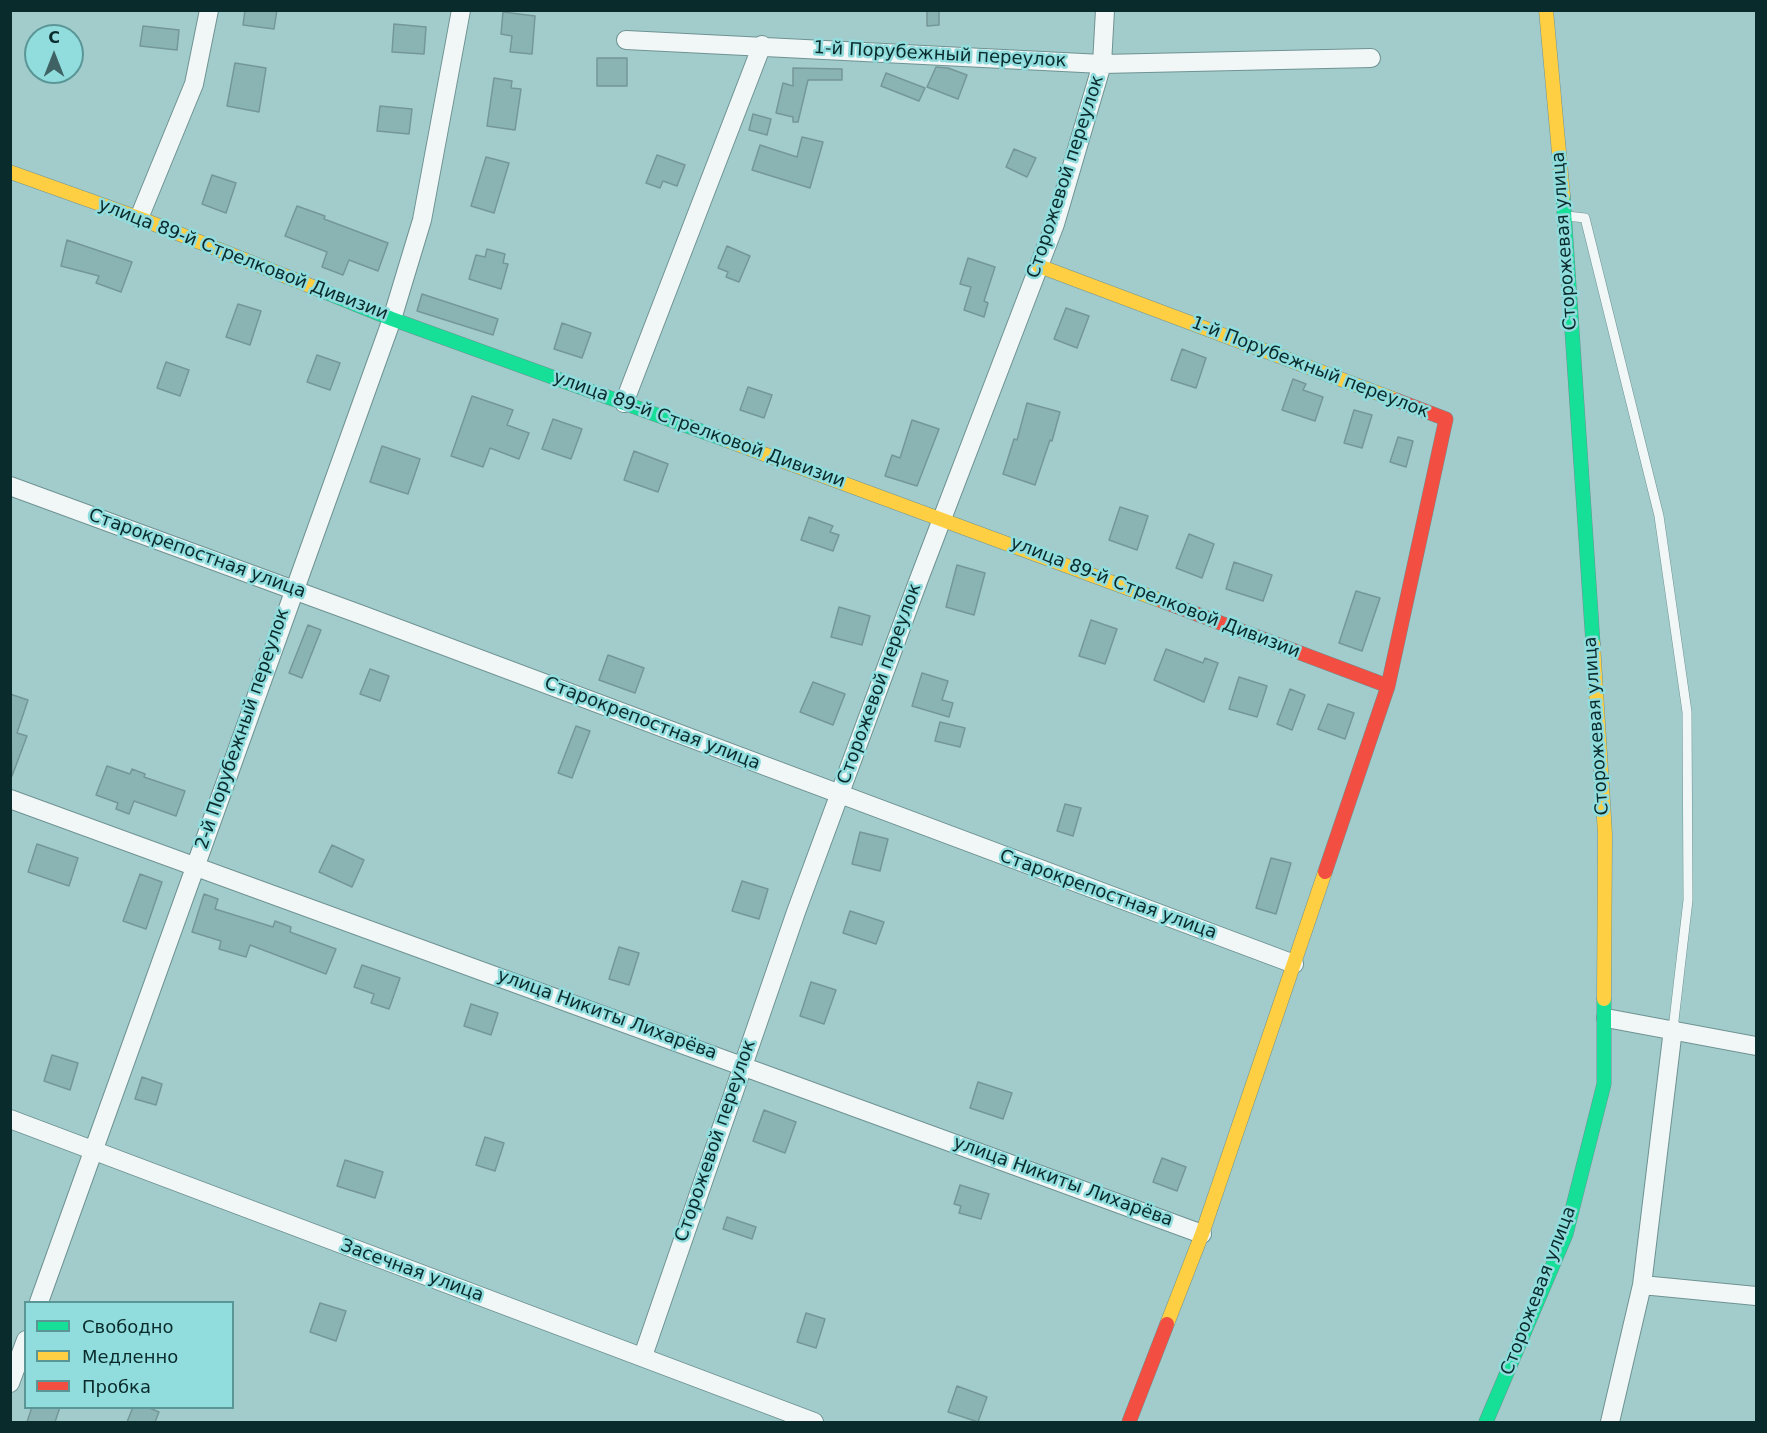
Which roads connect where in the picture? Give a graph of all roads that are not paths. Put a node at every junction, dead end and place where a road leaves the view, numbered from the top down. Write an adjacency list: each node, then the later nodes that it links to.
1 (209, 10): 11 (street)
2 (460, 10): 13 (street, 2-й Порубежный переулок)
3 (1105, 10): 8 (street, Сторожевой переулок)
4 (1546, 10): 10 (street, Сторожевая улица)
5 (626, 40): 6 (street, 1-й Порубежный переулок)
6 (762, 45): 8 (street, 1-й Порубежный переулок); 14 (street)
7 (1371, 58): 8 (street, 1-й Порубежный переулок)
8 (1102, 64): 12 (street, Сторожевой переулок)
9 (10, 172): 11 (street, улица 89-й Стрелковой Дивизии)
10 (1565, 215): 23 (street, Сторожевая улица); 24 (lane)
11 (139, 218): 13 (street, улица 89-й Стрелковой Дивизии)
12 (1039, 266): 16 (street, Сторожевой переулок); 18 (street, 1-й Порубежный переулок)
13 (392, 319): 14 (street, улица 89-й Стрелковой Дивизии); 17 (street, 2-й Порубежный переулок)
14 (624, 403): 16 (street, улица 89-й Стрелковой Дивизии)
15 (10, 486): 17 (street, Старокрепостная улица)
16 (942, 519): 18 (street, улица 89-й Стрелковой Дивизии); 19 (street, Сторожевой переулок)
17 (293, 589): 19 (street, Старокрепостная улица); 21 (street, 2-й Порубежный переулок)
18 (1388, 686): 22 (street)
19 (839, 795): 22 (street, Старокрепостная улица); 26 (street, Сторожевой переулок)
20 (10, 799): 21 (street, улица Никиты Лихарёва)
21 (195, 867): 26 (street, улица Никиты Лихарёва); 28 (street, 2-й Порубежный переулок)
22 (1294, 964): 29 (street)
23 (1606, 1018): 24 (street); 39 (street, Сторожевая улица)
24 (1673, 1029): 25 (street); 30 (street)
25 (1756, 1046)
26 (742, 1063): 29 (street, улица Никиты Лихарёва); 34 (street, Сторожевой переулок)
27 (10, 1119): 28 (street, Засечная улица)
28 (93, 1149): 32 (street, 2-й Порубежный переулок); 34 (street, Засечная улица)
29 (1202, 1234): 38 (street)
30 (1642, 1285): 31 (street); 36 (street)
31 (1756, 1296)
32 (39, 1301)
33 (24, 1346): 35 (street)
34 (643, 1356): 37 (street, Засечная улица)
35 (10, 1383)
36 (1610, 1419)
37 (814, 1422)
38 (1130, 1422)
39 (1486, 1422)

